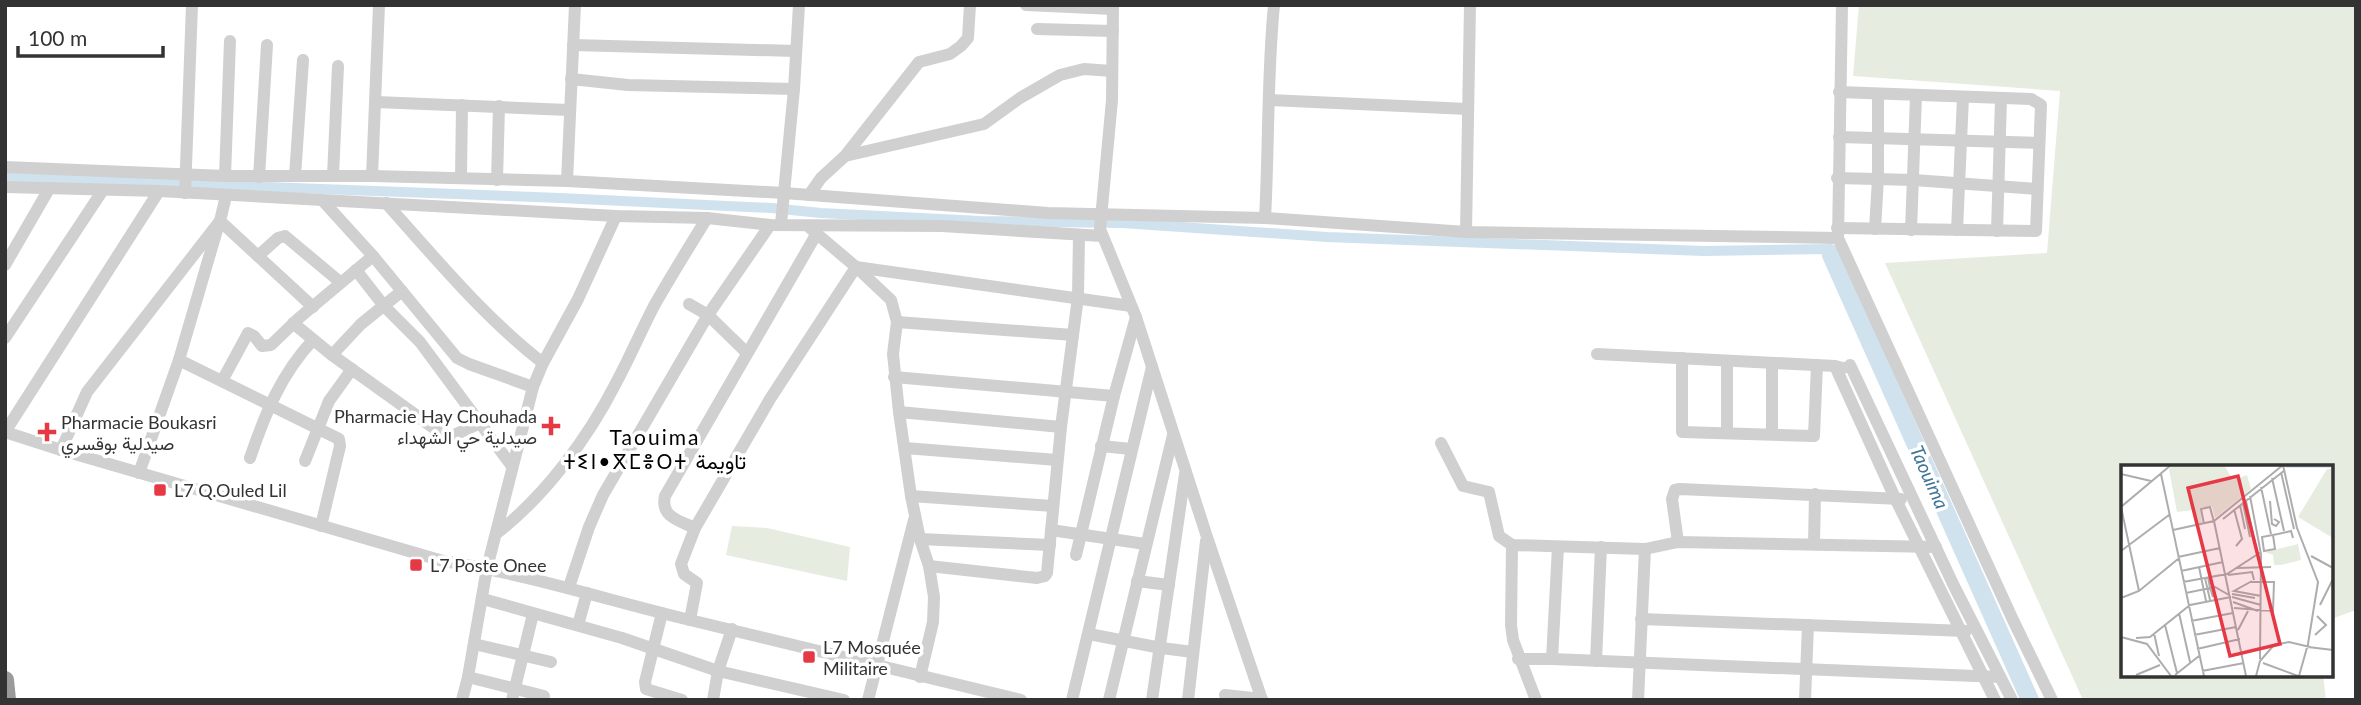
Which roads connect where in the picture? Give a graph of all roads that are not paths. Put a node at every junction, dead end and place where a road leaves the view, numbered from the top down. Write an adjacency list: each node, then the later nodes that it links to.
1 (192, 5): 41 (street)
2 (379, 5): 28 (street)
3 (575, 5): 15 (street)
4 (799, 5): 16 (street)
5 (970, 5): 39 (street)
6 (1026, 5): 10 (street)
7 (1274, 5): 27 (street)
8 (1471, 5): 31 (street)
9 (1842, 5): 22 (street)
10 (1113, 7): 12 (street)
11 (1037, 29): 12 (street)
12 (1113, 31): 19 (street)
13 (230, 41): 42 (street)
14 (267, 45): 46 (street)
15 (573, 45): 16 (street); 20 (street)
16 (796, 51): 21 (street)
17 (303, 60): 43 (street)
18 (338, 66): 44 (street)
19 (1112, 71): 39 (street); 66 (street)
20 (571, 79): 21 (street); 32 (street)
21 (794, 89): 65 (street)
22 (1839, 92): 23 (street); 33 (street)
23 (1878, 94): 24 (street); 34 (street)
24 (1916, 96): 25 (street); 35 (street)
25 (1963, 97): 26 (street); 36 (street)
26 (2001, 99): 37 (street); 38 (street)
27 (1269, 100): 31 (street); 69 (street)
28 (376, 102): 29 (street); 45 (street)
29 (462, 105): 30 (street); 47 (street)
30 (499, 106): 32 (street); 50 (street)
31 (1468, 109): 76 (street)
32 (568, 110): 52 (street)
33 (1839, 137): 34 (street); 48 (street)
34 (1878, 138): 35 (street); 49 (street)
35 (1916, 140): 36 (street); 51 (street)
36 (1960, 141): 37 (street); 53 (street)
37 (1999, 143): 38 (street); 54 (street)
38 (2039, 143): 57 (street)
39 (845, 156): 61 (street)
40 (5, 167): 41 (street)
41 (186, 175): 42 (street); 60 (street)
42 (225, 176): 46 (street)
43 (295, 176): 44 (street); 46 (street)
44 (333, 176): 45 (street)
45 (372, 176): 47 (street)
46 (259, 177)
47 (461, 177): 50 (street)
48 (1837, 178): 49 (street); 78 (street)
49 (1878, 178): 51 (street); 72 (street)
50 (497, 180): 52 (street)
51 (1914, 180): 53 (street); 73 (street)
52 (567, 181): 65 (street)
53 (1958, 184): 54 (street); 74 (street)
54 (1997, 186): 57 (street); 75 (street)
55 (5, 187): 56 (street)
56 (49, 189): 58 (street); 82 (street)
57 (2036, 189): 75 (street)
58 (103, 190): 59 (street); 98 (street)
59 (159, 191): 60 (street); 129 (street)
60 (185, 193): 62 (street)
61 (809, 195): 65 (street); 66 (street)
62 (226, 196): 63 (street); 70 (street)
63 (323, 201): 64 (street); 81 (street)
64 (386, 203): 67 (street); 106 (street)
65 (780, 212): 68 (street); 71 (street); 93 (street)
66 (1102, 213): 69 (street); 77 (street)
67 (617, 216): 68 (street); 106 (street)
68 (707, 218): 145 (street)
69 (1265, 218): 76 (street)
70 (219, 221): 80 (street); 104 (street); 129 (street)
71 (812, 229): 79 (street); 83 (street); 100 (street)
72 (1875, 229): 73 (street); 78 (street)
73 (1911, 230): 74 (street)
74 (1957, 230): 75 (street)
75 (1997, 231)
76 (1466, 232): 78 (street)
77 (1101, 233): 79 (street); 92 (street)
78 (1838, 233): 219 (street)
79 (1079, 235): 87 (street)
80 (258, 256): 85 (street); 90 (street)
81 (373, 256): 84 (street); 86 (street)
82 (5, 265)
83 (856, 267): 87 (street); 94 (street); 143 (street)
84 (356, 270): 85 (street); 89 (street)
85 (340, 282): 90 (street)
86 (402, 291): 89 (street); 91 (street)
87 (1078, 297): 92 (street); 97 (street)
88 (689, 304): 93 (street)
89 (384, 306): 96 (street); 102 (street)
90 (313, 307): 95 (street)
91 (420, 312): 96 (street); 114 (street)
92 (1133, 312): 108 (street); 116 (street)
93 (708, 315): 100 (street); 165 (street)
94 (897, 322): 97 (street); 112 (street)
95 (293, 323): 99 (street); 113 (street)
96 (403, 323): 119 (street)
97 (1073, 335): 115 (street)
98 (5, 338)
99 (313, 340): 102 (street); 117 (street)
100 (747, 353): 143 (street)
101 (1597, 354): 103 (street)
102 (332, 355): 111 (street)
103 (1682, 358): 105 (street); 123 (street)
104 (178, 360): 113 (street); 135 (street)
105 (1727, 361): 107 (street); 123 (street)
106 (543, 363): 114 (street)
107 (1772, 363): 109 (street); 124 (street)
108 (1152, 365): 122 (street); 128 (street)
109 (1817, 365): 110 (street); 124 (street)
110 (1835, 366): 138 (street); 139 (street)
111 (352, 369): 119 (street); 120 (street)
112 (894, 377): 115 (street); 118 (street)
113 (222, 381): 117 (street)
114 (533, 387): 133 (street)
115 (1066, 392): 116 (street); 121 (street)
116 (1114, 396): 126 (street)
117 (270, 406): 120 (street); 130 (street)
118 (898, 412): 121 (street); 127 (street)
119 (480, 423): 133 (street)
120 (317, 427): 132 (street); 142 (street)
121 (1061, 427): 131 (street)
122 (1173, 433): 134 (street); 151 (street)
123 (1727, 433): 124 (street)
124 (1772, 434)
125 (1441, 443): 154 (street)
126 (1101, 446): 128 (street); 146 (street)
127 (905, 449): 131 (street); 137 (street)
128 (1131, 449): 149 (street)
129 (61, 450): 135 (street)
130 (250, 458)
131 (1057, 460): 140 (street)
132 (304, 461)
133 (511, 465): 145 (street)
134 (1185, 471): 147 (street); 164 (street)
135 (139, 473): 142 (street)
136 (1815, 494): 138 (street); 150 (street); 152 (street)
137 (911, 496): 140 (street); 141 (street)
138 (1895, 498): 139 (street); 158 (street)
139 (1914, 499): 157 (street)
140 (1053, 506): 144 (street)
141 (915, 516): 148 (street); 189 (street)
142 (321, 526): 162 (street)
143 (695, 528): 171 (street)
144 (1051, 530): 146 (street); 153 (street)
145 (496, 533): 162 (street)
146 (1081, 534): 149 (street); 160 (street)
147 (1206, 537): 182 (street); 213 (street)
148 (920, 539): 153 (street); 161 (street)
149 (1110, 539): 151 (street); 177 (street)
150 (1678, 542): 152 (street); 159 (street)
151 (1146, 544): 163 (street)
152 (1814, 544): 158 (street)
153 (1050, 545): 161 (street)
154 (1513, 545): 155 (street); 184 (street)
155 (1558, 547): 156 (street); 185 (street)
156 (1601, 547): 159 (street); 186 (street)
157 (1936, 547): 158 (street); 176 (street)
158 (1919, 548): 175 (street)
159 (1645, 549): 170 (street)
160 (1076, 555)
161 (929, 566): 194 (street)
162 (487, 568): 165 (street); 167 (street)
163 (1138, 581): 164 (street); 178 (street)
164 (1169, 585): 180 (street)
165 (569, 587): 166 (street)
166 (587, 593): 168 (street); 172 (street)
167 (482, 599): 169 (street); 179 (street)
168 (662, 612): 171 (street); 181 (street)
169 (533, 614): 172 (street); 183 (street)
170 (1641, 619): 173 (street); 188 (street)
171 (690, 620): 174 (street)
172 (578, 625): 181 (street)
173 (1808, 625): 175 (street); 190 (street)
174 (732, 629): 189 (street); 191 (street)
175 (1961, 631): 176 (street); 192 (street)
176 (1977, 631): 195 (street)
177 (1090, 634): 178 (street); 209 (street)
178 (1124, 642): 180 (street); 210 (street)
179 (474, 644): 183 (street); 193 (street)
180 (1161, 648): 182 (street); 211 (street)
181 (653, 649): 191 (street); 203 (street)
182 (1193, 652): 212 (street)
183 (523, 655): 187 (street); 198 (street)
184 (1518, 659): 185 (street); 214 (street)
185 (1552, 659): 186 (street)
186 (1596, 661): 188 (street)
187 (551, 662)
188 (1639, 663): 190 (street); 215 (street)
189 (875, 664): 194 (street); 207 (street)
190 (1806, 670): 192 (street); 216 (street)
191 (718, 671): 197 (street); 204 (street)
192 (1984, 676): 195 (street); 217 (street)
193 (468, 677): 198 (street); 202 (street)
194 (920, 677): 208 (street)
195 (2000, 677): 218 (street)
196 (5, 680): 201 (highway)
197 (776, 686): 205 (street); 206 (street)
198 (513, 694): 200 (street)
199 (1225, 695): 213 (street)
200 (544, 696)
201 (7, 700)
202 (462, 700)
203 (682, 700)
204 (712, 700)
205 (772, 700)
206 (844, 700)
207 (867, 700)
208 (1021, 700)
209 (1072, 700)
210 (1109, 700)
211 (1152, 700)
212 (1188, 700)
213 (1262, 700)
214 (1536, 700)
215 (1638, 700)
216 (1805, 700)
217 (1995, 700)
218 (2012, 700)
219 (2052, 700)

